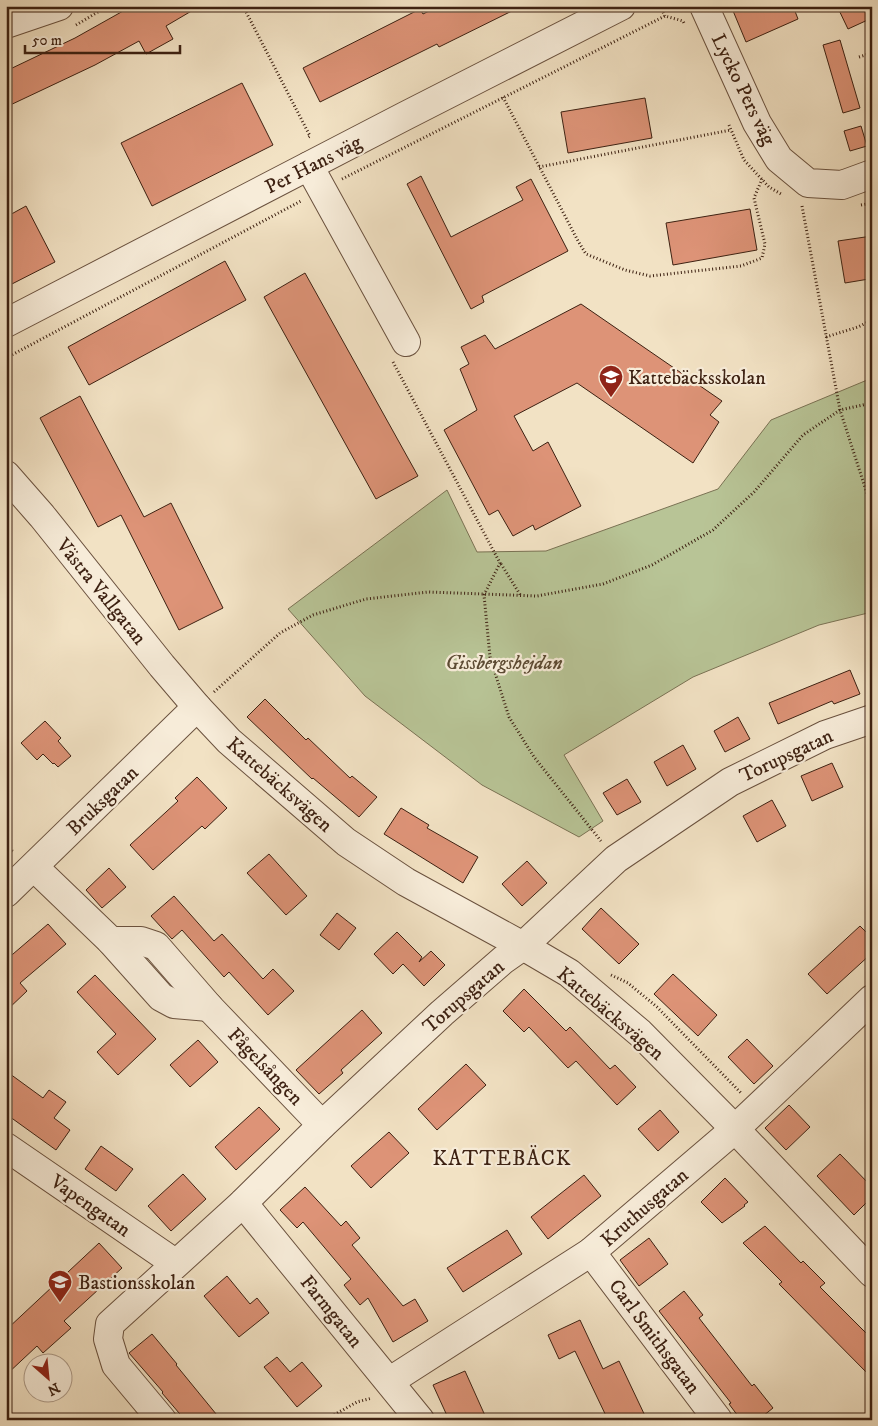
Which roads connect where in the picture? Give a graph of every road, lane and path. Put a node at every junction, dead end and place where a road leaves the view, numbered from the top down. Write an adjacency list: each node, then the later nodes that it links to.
1 (59, 6): 7 (street)
2 (243, 6): 14 (path)
3 (621, 6): 14 (street, Per Hans väg)
4 (660, 6): 6 (path)
5 (704, 6): 16 (street, Lycko Pers väg)
6 (665, 16): 8 (path); 11 (path)
7 (6, 24)
8 (687, 30)
9 (872, 53): 10 (path)
10 (859, 57)
11 (503, 97): 15 (path); 18 (path)
12 (728, 121): 13 (path)
13 (732, 130): 15 (path); 17 (path)
14 (305, 153): 18 (street); 24 (street, Per Hans väg)
15 (539, 166): 17 (path)
16 (872, 174)
17 (762, 179): 19 (path)
18 (323, 190): 26 (street); 27 (path)
19 (785, 196)
20 (872, 203): 22 (path)
21 (811, 206): 25 (path)
22 (855, 207)
23 (872, 320): 25 (path)
24 (6, 323)
25 (826, 337): 29 (path)
26 (398, 348): 32 (path)
27 (6, 358)
28 (872, 403): 29 (path)
29 (840, 410): 31 (path); 34 (path)
30 (6, 475): 35 (street, Västra Vallgatan)
31 (872, 509)
32 (500, 563): 33 (path); 34 (path)
33 (484, 595): 34 (path); 35 (path); 37 (path)
34 (522, 596)
35 (197, 707): 38 (street, Bruksgatan); 40 (street, Kattebäcksvägen)
36 (872, 719): 37 (street, Torupsgatan)
37 (616, 859): 40 (street, Torupsgatan)
38 (34, 867): 39 (street, Bruksgatan); 42 (street, Fågelsången)
39 (6, 893)
40 (523, 946): 42 (street, Torupsgatan); 43 (street, Kattebäcksvägen)
41 (872, 999): 43 (street, Kruthusgatan)
42 (322, 1125): 45 (street, Torupsgatan)
43 (735, 1128): 46 (street, Kruthusgatan); 48 (street, Kattebäcksvägen)
44 (6, 1147): 47 (street, Vapengatan)
45 (243, 1203): 47 (street, Torupsgatan); 49 (street, Farmgatan)
46 (591, 1252): 49 (street, Kruthusgatan); 53 (street, Carl Smithsgatan)
47 (175, 1263): 50 (street, Torupsgatan)
48 (872, 1273)
49 (391, 1383): 51 (path); 52 (street, Farmgatan)
50 (162, 1420)
51 (325, 1420)
52 (420, 1420)
53 (718, 1420)

